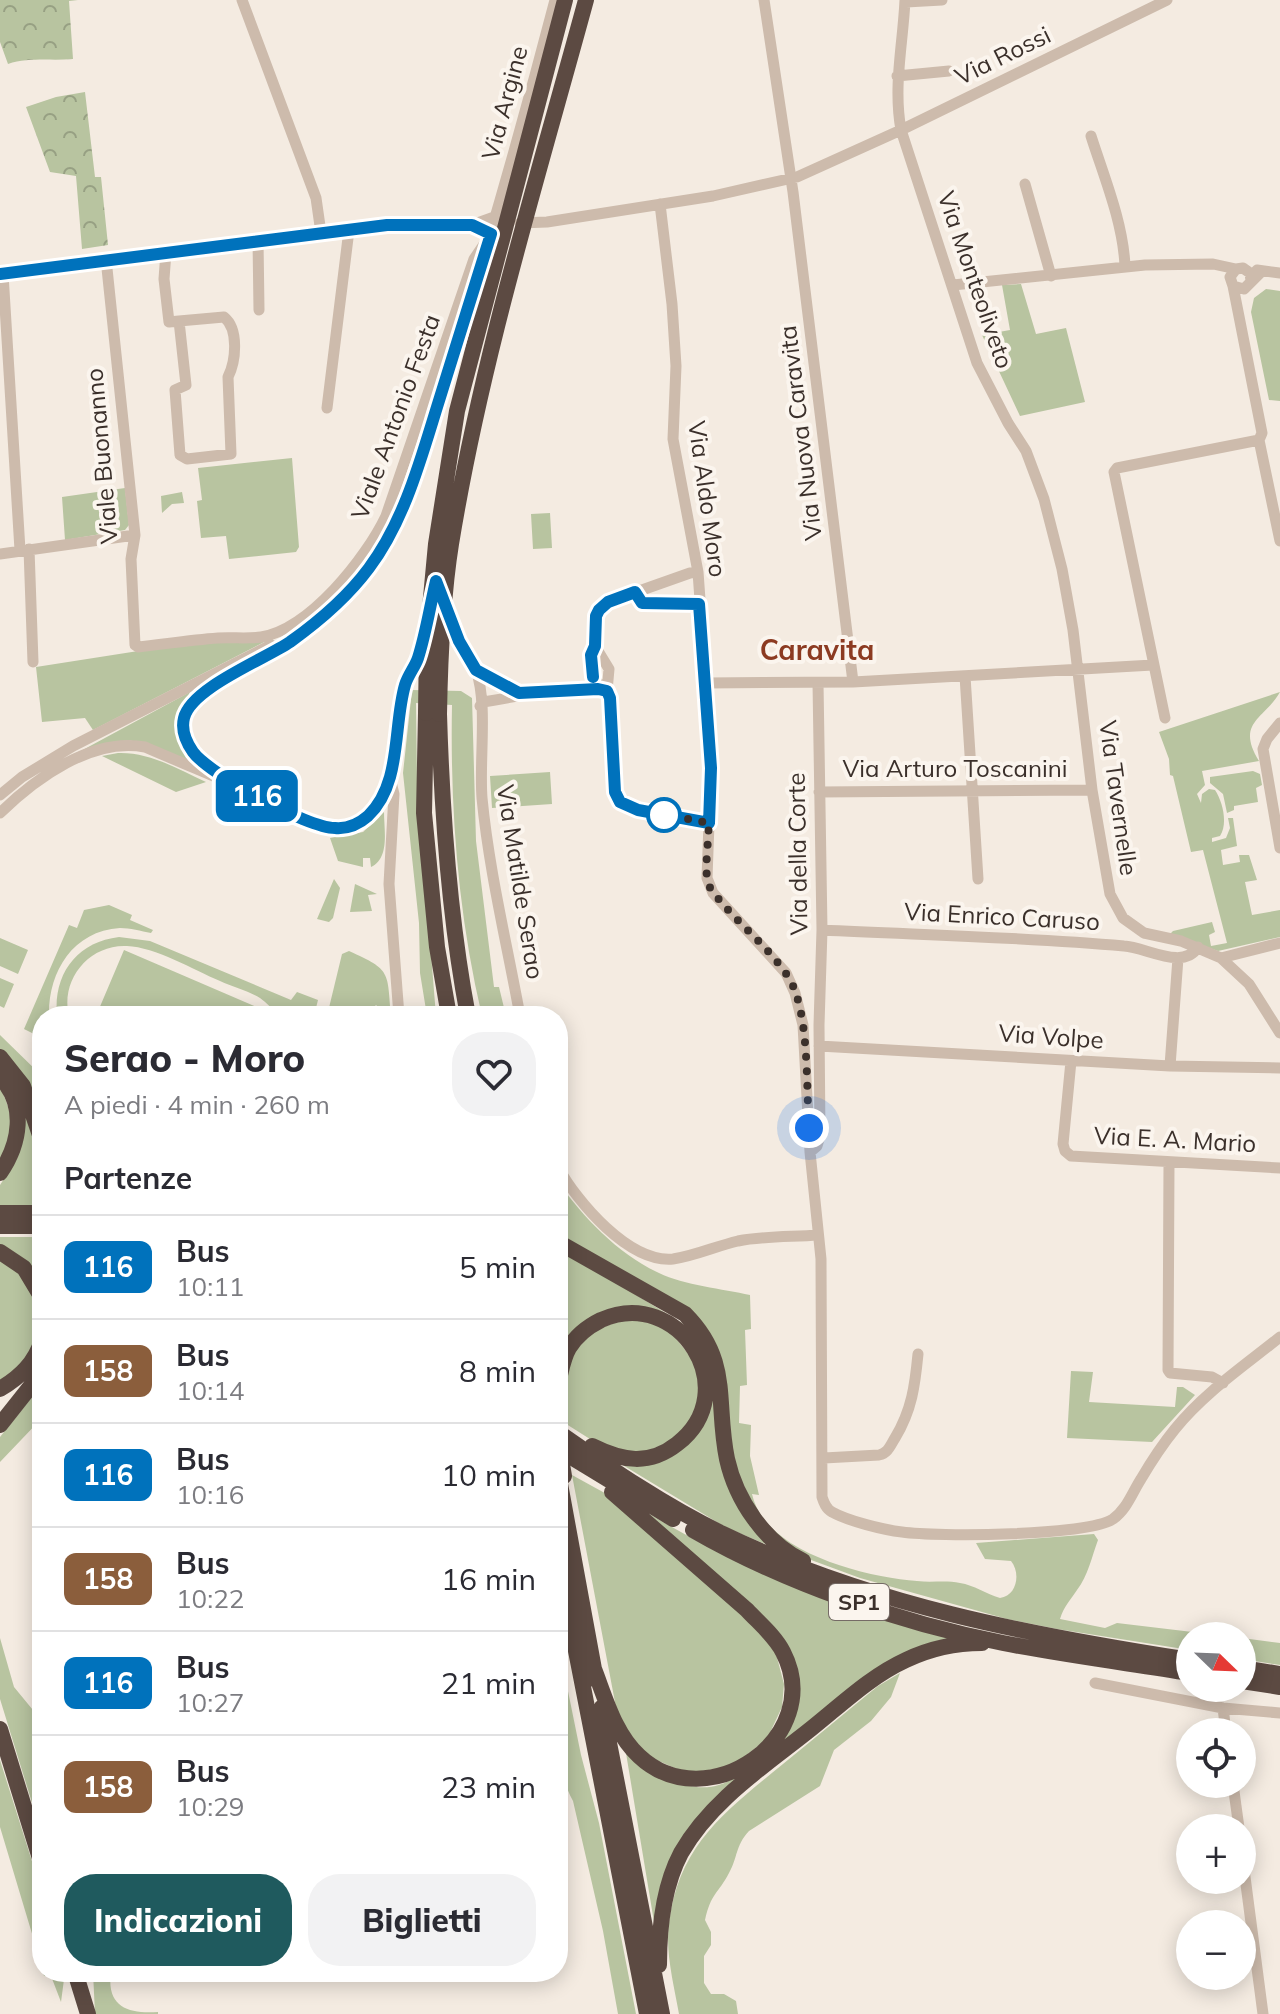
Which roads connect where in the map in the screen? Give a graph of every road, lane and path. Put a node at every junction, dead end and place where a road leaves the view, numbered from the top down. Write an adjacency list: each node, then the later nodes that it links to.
1 (242, 0): 21 (street)
2 (555, 0): 17 (street, Via Argine)
3 (565, 0): 55 (highway, bridge)
4 (572, 0): 18 (street)
5 (586, 0): 55 (highway, bridge)
6 (764, 0): 14 (street, Via Nuova Caravita)
7 (942, 0): 9 (street)
8 (1167, 0): 12 (street, Via Rossi)
9 (906, 1): 11 (street, Via Monteoliveto)
10 (949, 71): 11 (street)
11 (897, 76): 12 (street, Via Monteoliveto)
12 (901, 130): 14 (street, Via Rossi); 31 (street, Via Monteoliveto)
13 (1091, 136): 26 (street)
14 (790, 179): 16 (street, Via Rossi); 49 (street, Via Nuova Caravita)
15 (1025, 184): 29 (street)
16 (660, 204): 18 (street, Via Rossi); 40 (street, Via Aldo Moro)
17 (497, 216): 19 (street); 22 (street, Via Argine)
18 (517, 221): 41 (street)
19 (472, 225): 20 (street); 22 (street)
20 (349, 230): 21 (street); 34 (street)
21 (321, 233): 23 (street)
22 (491, 234): 42 (street); 43 (street, Viale Antonio Festa)
23 (258, 240): 24 (street); 32 (street)
24 (166, 252): 25 (street); 33 (street)
25 (106, 259): 28 (street); 36 (street, Viale Buonanno)
26 (1125, 266): 29 (street); 30 (street)
27 (1280, 273): 30 (street)
28 (1, 274): 38 (street)
29 (1051, 276): 31 (street)
30 (1241, 282): 35 (street)
31 (953, 285): 47 (street, Via Monteoliveto)
32 (259, 310)
33 (179, 321): 33 (street)
34 (327, 408)
35 (1259, 440): 37 (street); 45 (street)
36 (135, 535): 38 (street); 43 (street, Viale Buonanno)
37 (1280, 541)
38 (25, 550): 39 (street); 44 (street)
39 (0, 554)
40 (698, 572): 50 (street, Via Aldo Moro); 52 (street)
41 (436, 581): 46 (street); 58 (street)
42 (311, 624): 59 (street); 63 (street)
43 (138, 647)
44 (33, 662)
45 (1153, 665): 47 (street); 56 (street)
46 (476, 670): 53 (street); 54 (street, Via Matilde Serao)
47 (1078, 670): 48 (street); 60 (street, Via Tavernelle)
48 (965, 676): 49 (street); 62 (street)
49 (853, 682): 51 (street)
50 (706, 683): 51 (street); 65 (street, Via Aldo Moro)
51 (818, 683): 61 (street, Via della Corte)
52 (607, 691): 53 (street); 65 (street)
53 (519, 693): 54 (street)
54 (480, 706): 76 (street, Via Matilde Serao)
55 (432, 714): 74 (highway); 75 (highway)
56 (1165, 718)
57 (1280, 723): 66 (street)
58 (390, 775): 59 (street); 73 (street)
59 (246, 790): 64 (street)
60 (1092, 790): 62 (street, Via Arturo Toscanini); 70 (street, Via Tavernelle)
61 (819, 792): 62 (street, Via Arturo Toscanini); 68 (street, Via della Corte)
62 (975, 793): 67 (street)
63 (0, 795)
64 (0, 813)
65 (709, 823): 77 (street, Via Aldo Moro)
66 (1280, 848)
67 (978, 879)
68 (822, 930): 71 (street, Via Enrico Caruso); 78 (street, Via della Corte)
69 (1280, 943): 72 (street)
70 (1198, 947): 71 (street); 72 (street, Via Tavernelle)
71 (1178, 958): 83 (street)
72 (1221, 958): 79 (street, Via Tavernelle)
73 (398, 1006)
74 (447, 1006)
75 (467, 1006)
76 (518, 1006)
77 (803, 1025): 78 (street); 87 (street, Via Aldo Moro)
78 (819, 1025): 80 (street, Via della Corte)
79 (1280, 1033)
80 (819, 1046): 82 (street, Via Volpe); 87 (street, Via della Corte)
81 (0, 1057): 86 (highway)
82 (1071, 1061): 83 (street, Via Volpe); 88 (street, Via E. A. Mario)
83 (1170, 1066): 84 (street, Via Volpe)
84 (1280, 1068)
85 (0, 1077): 90 (highway)
86 (32, 1112)
87 (810, 1152): 96 (street, Via Aldo Moro)
88 (1169, 1163): 89 (street, Via E. A. Mario); 104 (street)
89 (1280, 1168)
90 (0, 1173)
91 (568, 1182): 96 (street)
92 (0, 1213): 93 (highway)
93 (32, 1213)
94 (0, 1226): 95 (highway)
95 (32, 1226)
96 (818, 1235): 111 (street, Via Aldo Moro)
97 (568, 1248): 114 (highway)
98 (0, 1252): 99 (highway)
99 (32, 1281)
100 (1280, 1337): 104 (street)
101 (568, 1352): 108 (highway)
102 (918, 1354): 111 (street)
103 (32, 1361): 106 (highway)
104 (1223, 1383): 111 (street, Via Aldo Moro)
105 (32, 1385): 107 (highway)
106 (0, 1389)
107 (0, 1425)
108 (568, 1431)
109 (568, 1439): 114 (highway, SP1)
110 (568, 1456): 112 (highway, SP1)
111 (824, 1458)
112 (584, 1467): 116 (highway, SP1); 119 (highway)
113 (568, 1527): 119 (highway)
114 (905, 1603): 117 (highway, SP1)
115 (568, 1611): 130 (highway)
116 (1001, 1642): 121 (highway, SP1); 135 (highway)
117 (1176, 1658)
118 (568, 1660): 130 (highway)
119 (594, 1669): 135 (highway)
120 (1256, 1670): 122 (highway)
121 (1176, 1671)
122 (1280, 1674)
123 (1095, 1683): 126 (street)
124 (1256, 1683): 125 (highway)
125 (1280, 1687)
126 (1223, 1708): 127 (street); 128 (street)
127 (1280, 1713)
128 (1224, 1718)
129 (0, 1729): 131 (highway)
130 (601, 1782): 135 (highway)
131 (32, 1833)
132 (1247, 1894): 136 (street)
133 (78, 1982): 134 (highway)
134 (87, 2010)
135 (656, 2010)
136 (1263, 2014)

